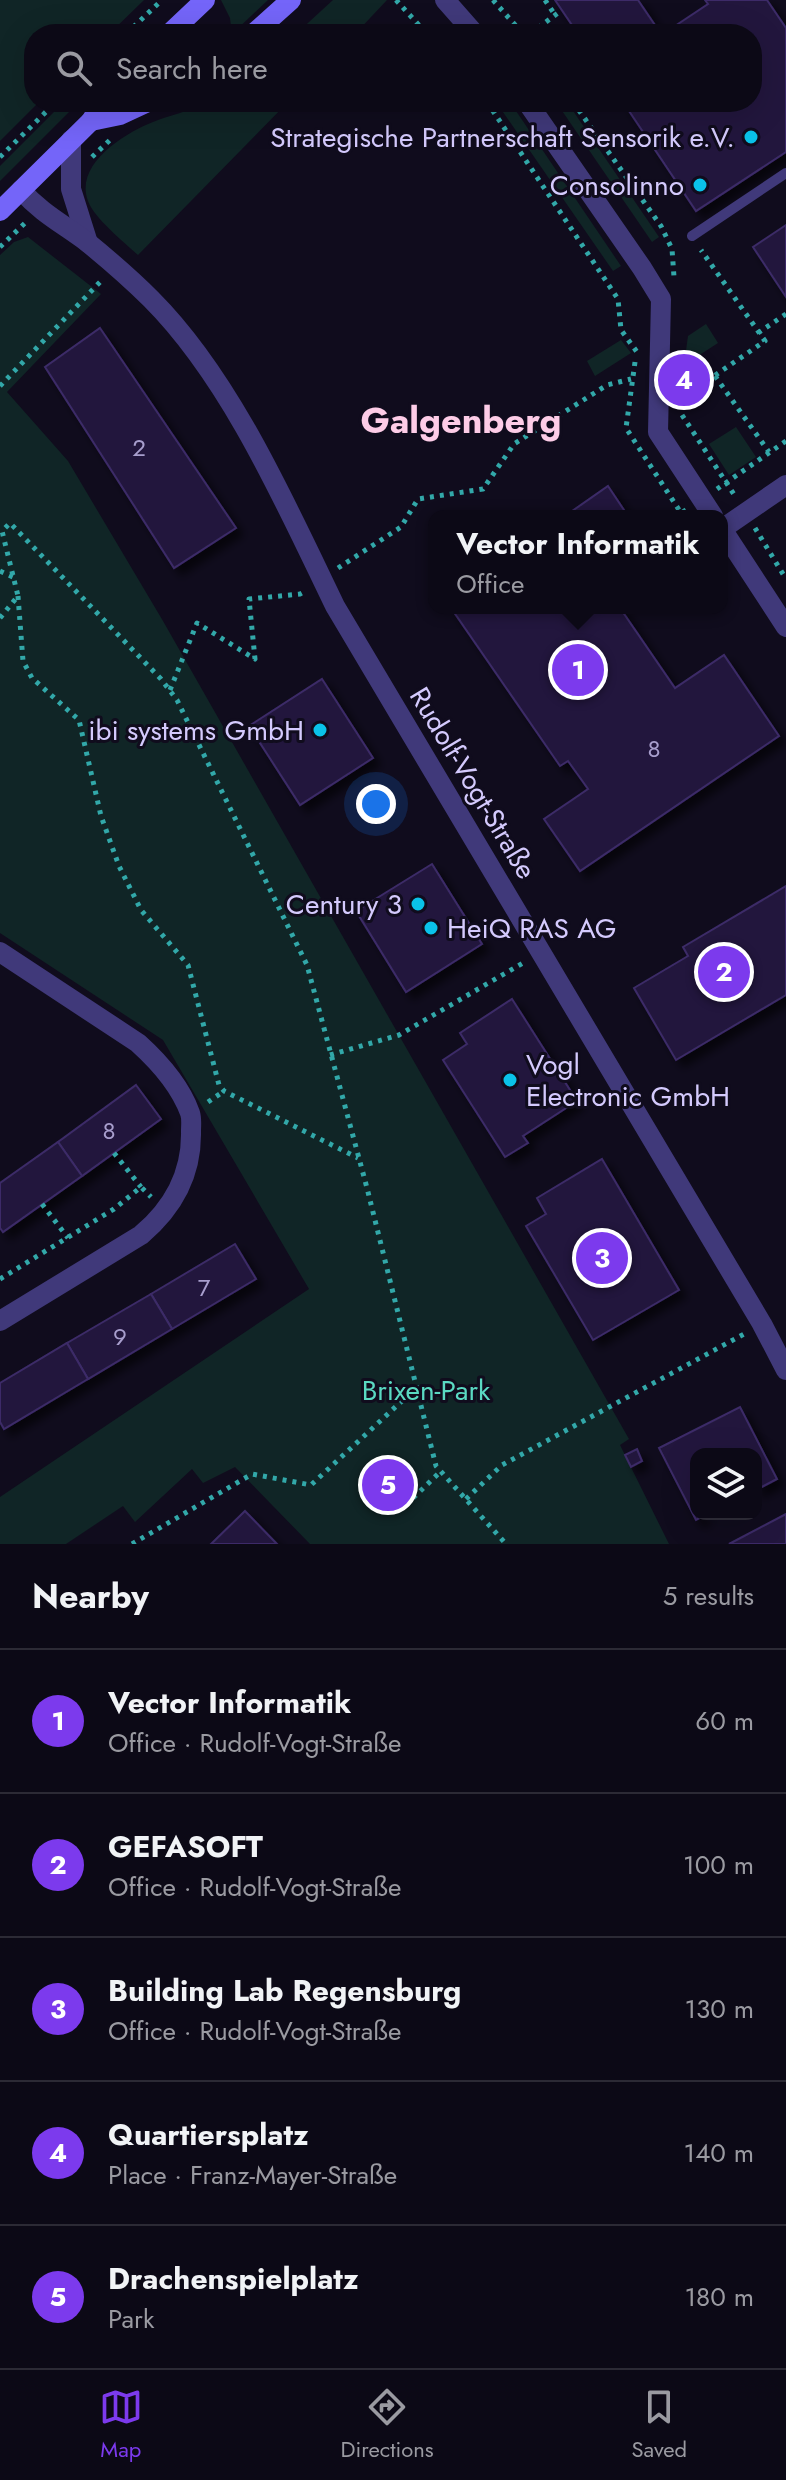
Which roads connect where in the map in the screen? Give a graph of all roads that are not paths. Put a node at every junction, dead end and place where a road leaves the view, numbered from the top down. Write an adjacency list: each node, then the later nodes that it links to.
1 (205, 0): 4 (street)
2 (291, 0): 5 (street)
3 (445, 0): 6 (street)
4 (180, 24)
5 (264, 24)
6 (466, 24)
7 (97, 112): 10 (street)
8 (126, 112): 10 (street)
9 (534, 112): 18 (street)
10 (91, 121): 11 (street)
11 (71, 140): 13 (street); 16 (street)
12 (786, 173): 15 (lane)
13 (21, 190): 14 (street); 16 (street, Rudolf-Vogt-Straße)
14 (0, 211)
15 (692, 236)
16 (88, 243): 24 (street, Rudolf-Vogt-Straße)
17 (786, 485): 19 (street)
18 (708, 508)
19 (728, 525)
20 (728, 538): 21 (street)
21 (786, 627)
22 (0, 952): 23 (street)
23 (0, 1321)
24 (786, 1370)

